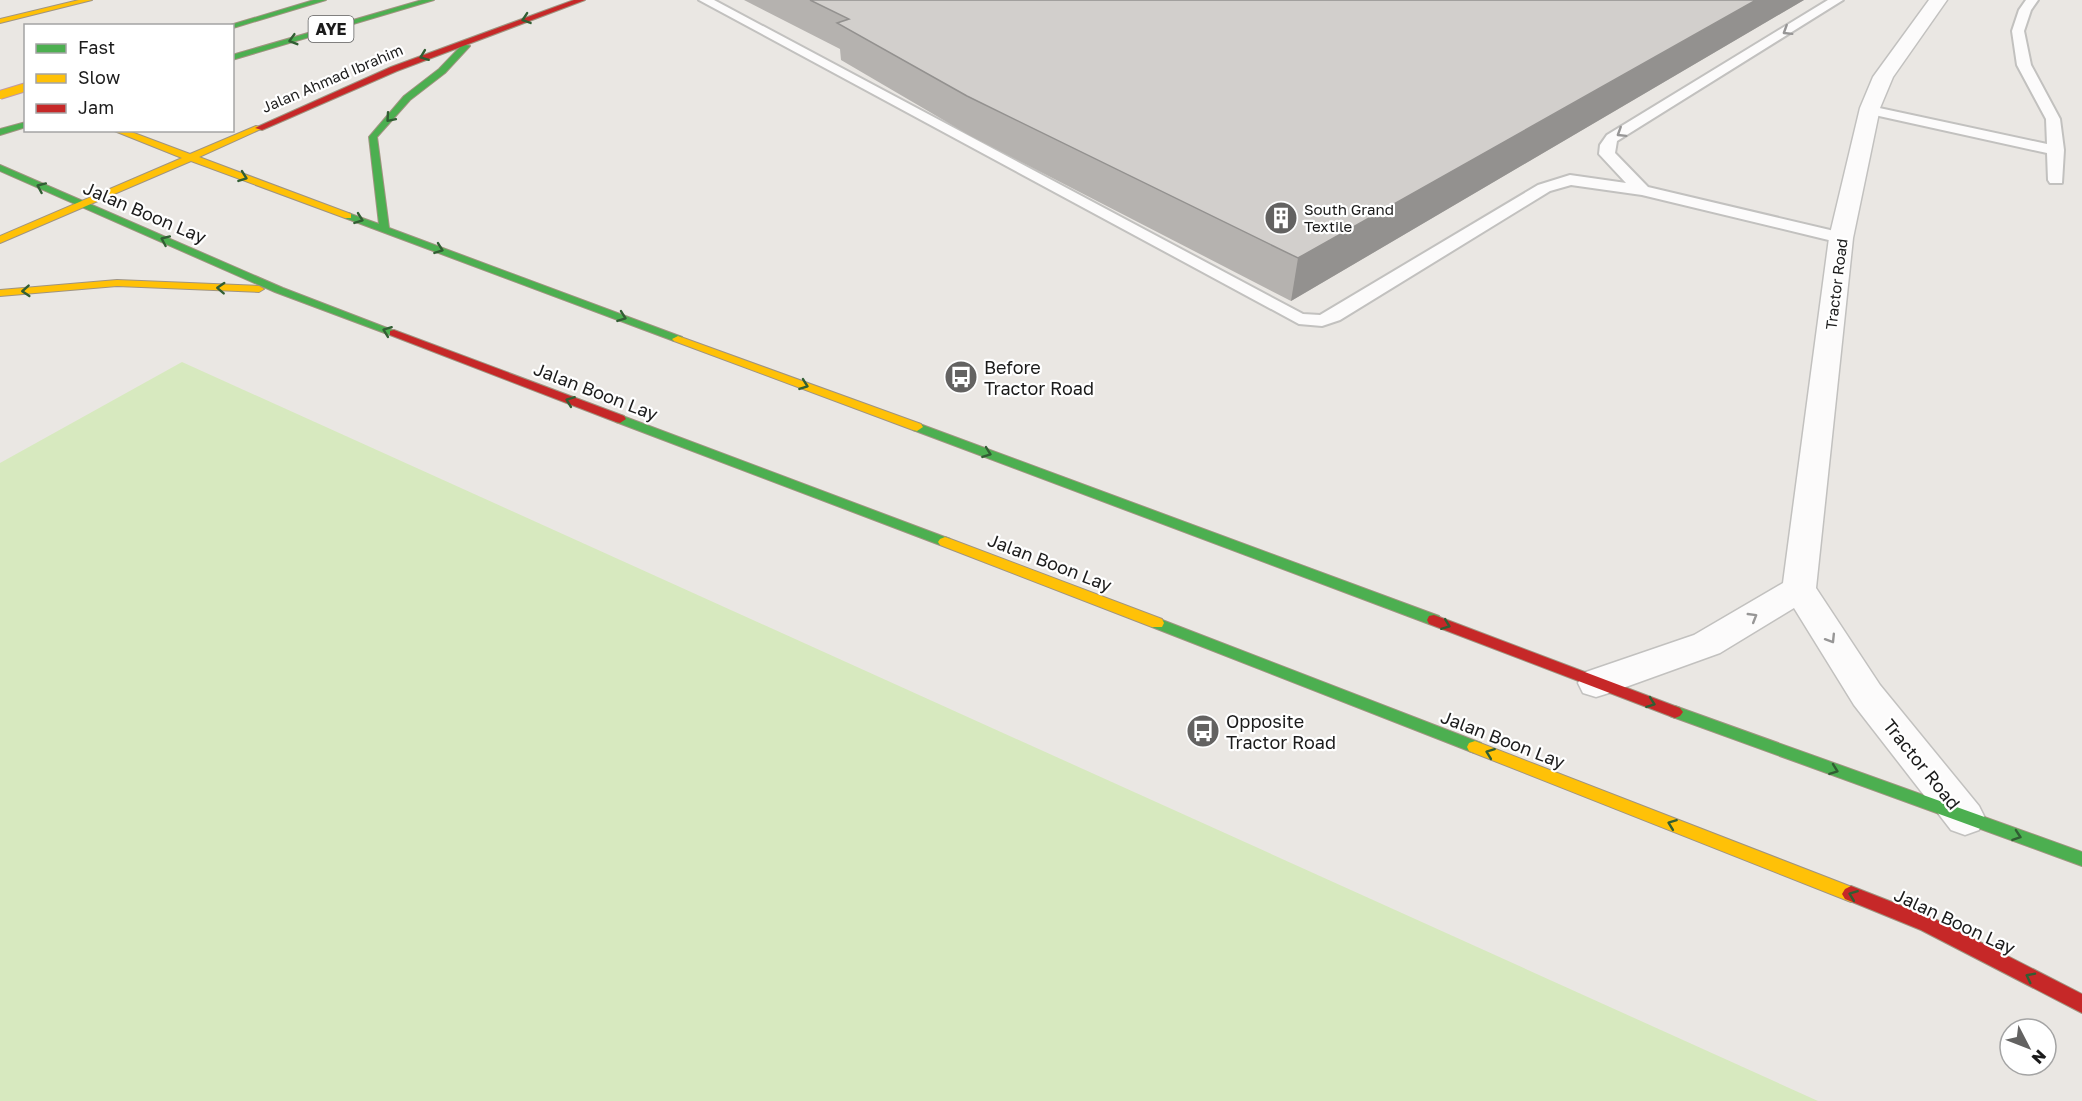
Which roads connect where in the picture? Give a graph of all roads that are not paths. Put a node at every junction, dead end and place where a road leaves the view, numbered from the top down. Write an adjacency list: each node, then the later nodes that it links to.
1 (88, 0): 9 (main road)
2 (322, 0): 10 (main road, AYE)
3 (430, 0): 13 (main road, AYE, one-way to 13)
4 (581, 0): 11 (main road, Jalan Ahmad Ibrahim, one-way to 11)
5 (705, 0): 14 (lane)
6 (1837, 0): 27 (lane, one-way to 27)
7 (1938, 0): 19 (street, Tractor Road)
8 (2032, 0): 23 (lane)
9 (0, 21)
10 (234, 25)
11 (479, 36): 24 (main road, Jalan Ahmad Ibrahim, one-way to 24); 29 (main road, one-way to 29)
12 (837, 55): 14 (lane)
13 (234, 57)
14 (821, 61): 27 (lane)
15 (0, 88): 18 (main road)
16 (24, 88): 17 (main road, bridge)
17 (0, 95)
18 (24, 96)
19 (1870, 110): 23 (lane); 30 (street, Tractor Road)
20 (24, 125): 21 (main road)
21 (0, 132)
22 (121, 132): 24 (main road)
23 (2056, 150): 26 (lane)
24 (188, 157): 28 (main road, Jalan Ahmad Ibrahim); 29 (main road, one-way to 29)
25 (0, 168): 28 (main road, Jalan Boon Lay, one-way to 25)
26 (2056, 180)
27 (1642, 190): 30 (lane)
28 (83, 205): 31 (main road, Jalan Ahmad Ibrahim); 32 (main road, Jalan Boon Lay, one-way to 28)
29 (384, 228): 35 (main road, one-way to 35)
30 (1841, 238): 34 (street, Tractor Road)
31 (0, 240)
32 (279, 290): 33 (main road, one-way to 33); 38 (main road, Jalan Boon Lay, one-way to 32)
33 (0, 293)
34 (1799, 590): 35 (street, one-way to 34); 36 (street, Tractor Road, one-way to 36)
35 (1596, 683): 36 (main road, one-way to 36)
36 (1965, 818): 37 (main road, one-way to 37)
37 (2082, 859)
38 (2082, 1004)

